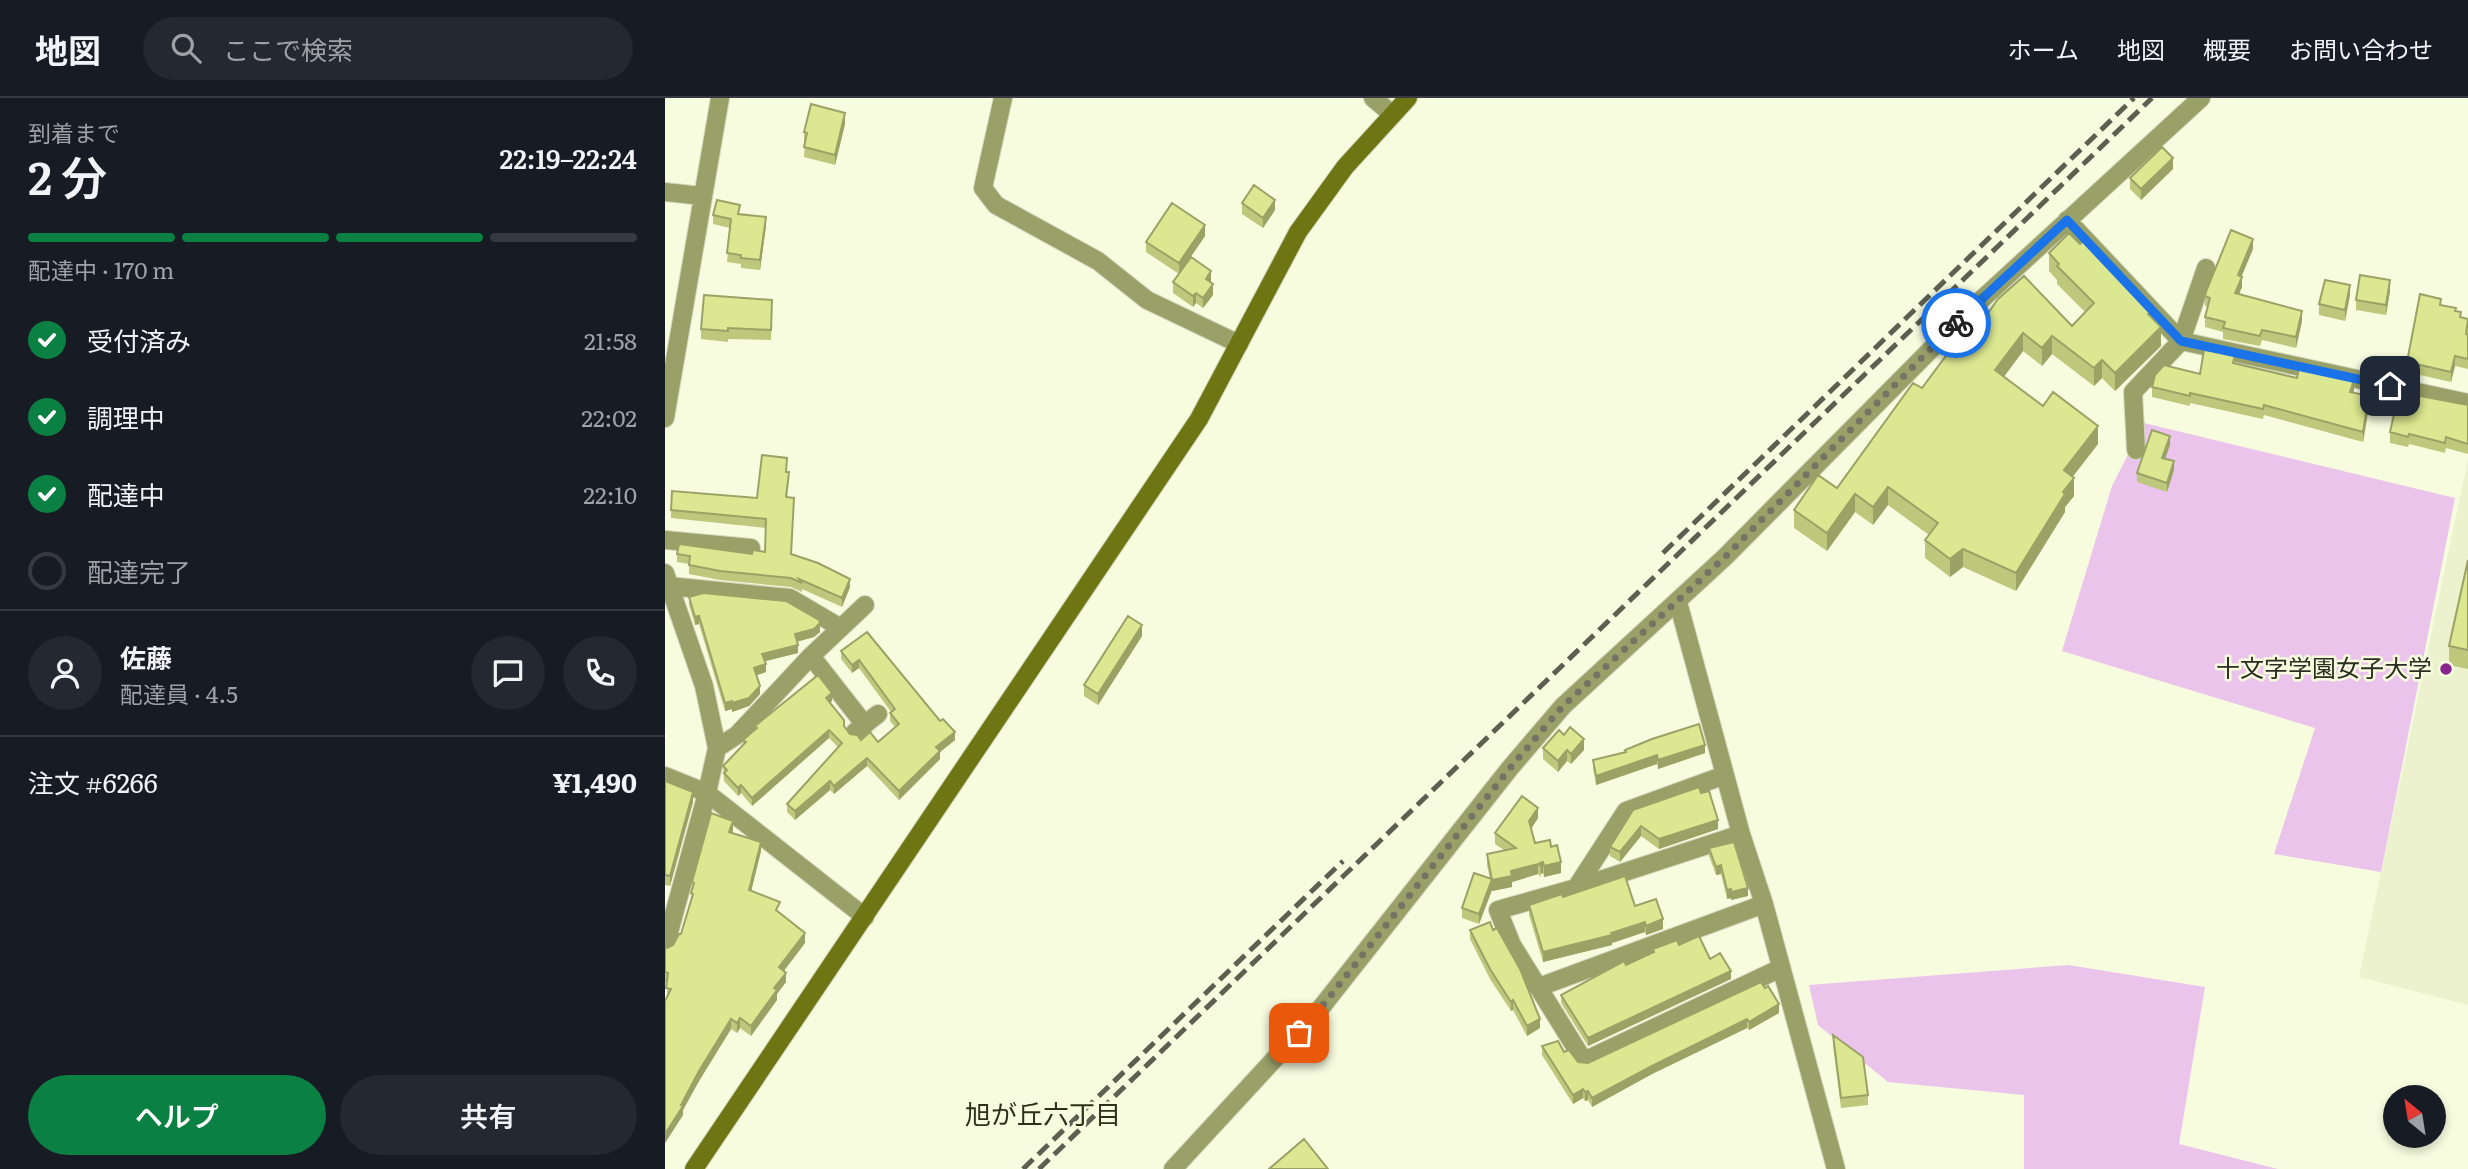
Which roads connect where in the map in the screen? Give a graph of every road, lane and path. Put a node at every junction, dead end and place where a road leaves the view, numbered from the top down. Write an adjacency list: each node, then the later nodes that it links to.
1 (720, 98): 8 (street)
2 (1003, 98): 12 (street)
3 (1373, 98): 6 (street)
4 (1408, 98): 6 (street)
5 (2201, 98): 9 (street)
6 (1392, 114): 12 (street)
7 (665, 192): 8 (street)
8 (702, 196): 14 (street)
9 (2067, 220): 11 (street); 19 (street)
10 (2206, 268): 11 (street)
11 (2181, 341): 13 (street); 15 (street)
12 (1239, 344): 31 (street)
13 (2468, 403)
14 (665, 418)
15 (2136, 450)
16 (665, 540): 17 (street)
17 (751, 548)
18 (667, 580): 21 (street); 24 (street)
19 (1678, 602): 25 (street); 36 (street)
20 (865, 605): 21 (street)
21 (841, 628): 22 (street)
22 (811, 656): 23 (street); 24 (street)
23 (866, 724)
24 (716, 748): 27 (street)
25 (1725, 775): 28 (street); 29 (street)
26 (665, 776): 27 (street)
27 (707, 793): 31 (street); 32 (street)
28 (1741, 834): 29 (street); 30 (street)
29 (1576, 888): 34 (street)
30 (1764, 904): 33 (street); 34 (street)
31 (865, 917): 35 (street)
32 (665, 947)
33 (1781, 968): 34 (street); 37 (street)
34 (1539, 987)
35 (694, 1169)
36 (1173, 1169)
37 (1836, 1169)

